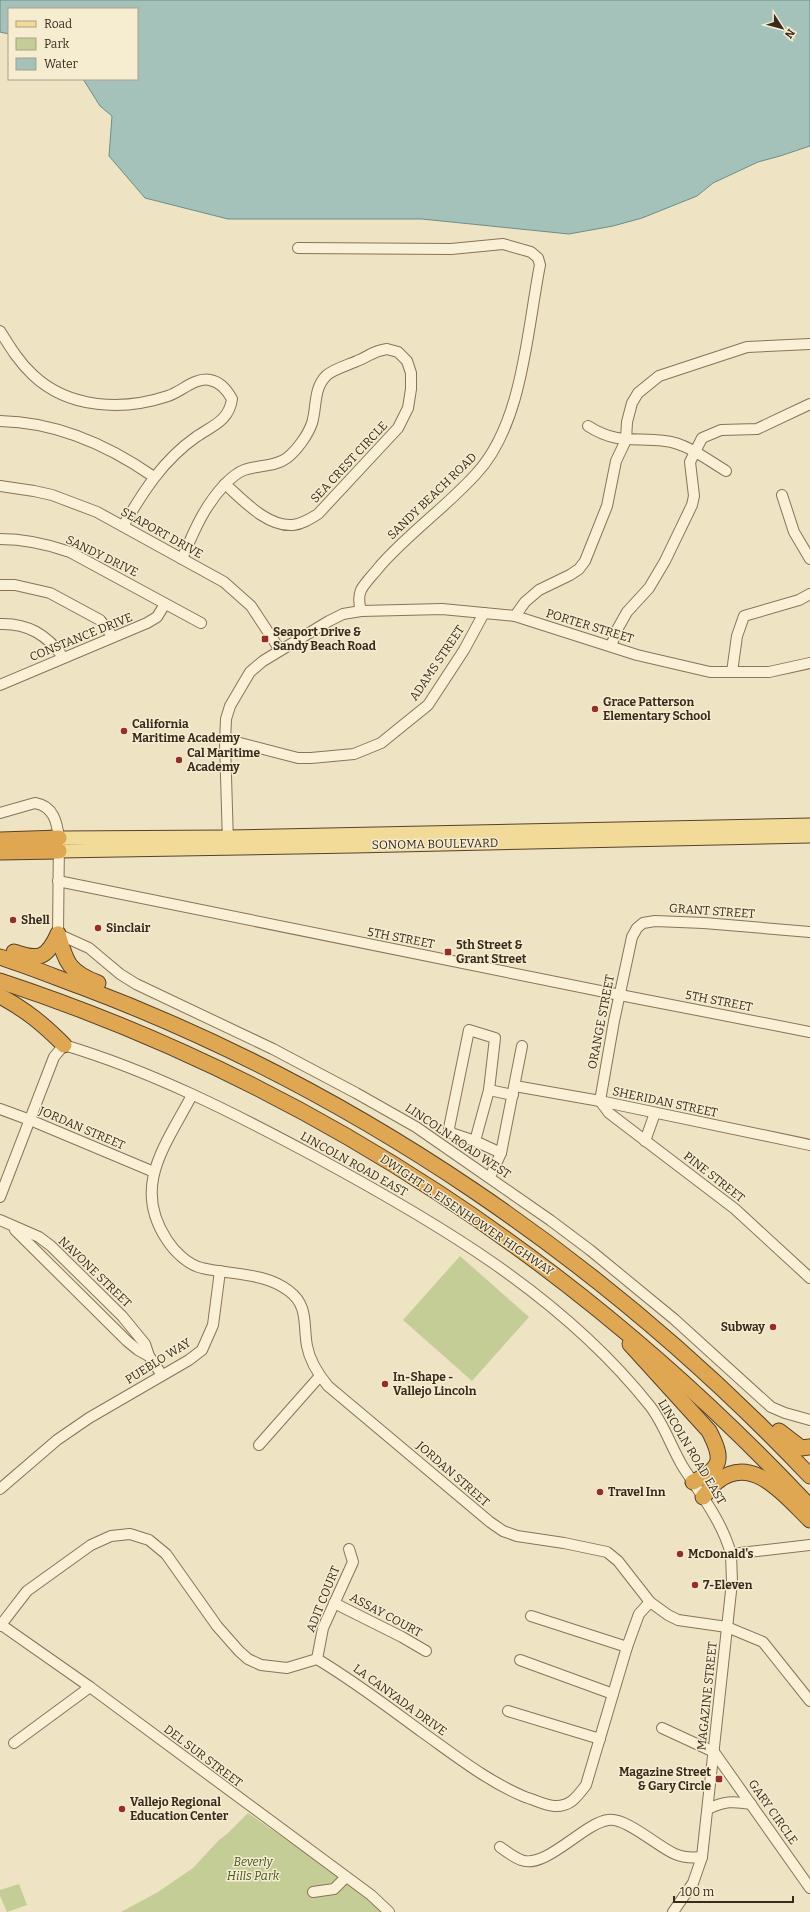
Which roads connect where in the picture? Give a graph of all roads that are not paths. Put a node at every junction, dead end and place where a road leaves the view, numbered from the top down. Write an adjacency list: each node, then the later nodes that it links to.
1 (298, 248): 21 (street, SANDY BEACH ROAD)
2 (0, 331): 10 (street)
3 (810, 344): 7 (street)
4 (810, 404): 8 (street)
5 (0, 421): 10 (street)
6 (588, 426): 7 (street)
7 (626, 440): 8 (street); 23 (street)
8 (694, 452): 9 (street); 27 (street)
9 (726, 471)
10 (154, 477): 14 (street)
11 (225, 484): 11 (street, SEA CREST CIRCLE); 17 (street, SEA CREST CIRCLE)
12 (0, 486): 14 (street, SEAPORT DRIVE)
13 (782, 495): 16 (street)
14 (123, 526): 17 (street, SEAPORT DRIVE)
15 (0, 539): 20 (street, SANDY DRIVE)
16 (810, 558)
17 (182, 559): 28 (street, SEAPORT DRIVE)
18 (0, 585): 26 (street)
19 (810, 594): 31 (street)
20 (165, 604): 24 (street, SANDY DRIVE); 26 (street, CONSTANCE DRIVE)
21 (361, 611): 22 (street, PORTER STREET); 28 (street)
22 (484, 613): 23 (street, PORTER STREET); 33 (street, ADAMS STREET)
23 (515, 616): 27 (street, PORTER STREET)
24 (201, 623)
25 (0, 624): 29 (street)
26 (113, 637): 29 (street, CONSTANCE DRIVE)
27 (611, 646): 31 (street, PORTER STREET)
28 (280, 650): 33 (street)
29 (63, 658): 32 (street, CONSTANCE DRIVE)
30 (810, 663): 31 (street, PORTER STREET)
31 (732, 672)
32 (0, 685)
33 (225, 742): 38 (street)
34 (0, 813): 39 (street)
35 (810, 825): 38 (main road, SONOMA BOULEVARD)
36 (810, 836): 38 (main road, SONOMA BOULEVARD)
37 (0, 840): 39 (highway)
38 (228, 843): 39 (main road, SONOMA BOULEVARD)
39 (59, 844): 40 (highway); 41 (street)
40 (0, 852)
41 (58, 881): 43 (street); 48 (street, 5TH STREET)
42 (810, 932): 45 (street, GRANT STREET)
43 (58, 934): 44 (highway); 51 (highway); 66 (street, LINCOLN ROAD WEST)
44 (0, 947)
45 (630, 948): 48 (street, ORANGE STREET)
46 (0, 957): 51 (highway, DWIGHT D. EISENHOWER HIGHWAY)
47 (0, 981): 71 (highway, DWIGHT D. EISENHOWER HIGHWAY)
48 (620, 995): 50 (street, 5TH STREET); 57 (street, ORANGE STREET)
49 (0, 996): 52 (highway)
50 (810, 1032)
51 (210, 1041): 74 (highway, DWIGHT D. EISENHOWER HIGHWAY)
52 (64, 1046): 56 (street, LINCOLN ROAD EAST); 60 (street)
53 (522, 1046): 55 (street)
54 (490, 1090): 55 (street, SHERIDAN STREET); 61 (street); 61 (street)
55 (514, 1090): 57 (street, SHERIDAN STREET); 64 (street)
56 (192, 1095): 65 (street); 79 (street, LINCOLN ROAD EAST)
57 (600, 1101): 59 (street, SHERIDAN STREET); 62 (street, PINE STREET)
58 (0, 1109): 60 (street, JORDAN STREET)
59 (654, 1113): 62 (street); 63 (street, SHERIDAN STREET)
60 (30, 1120): 65 (street, JORDAN STREET); 67 (street)
61 (475, 1141): 64 (street)
62 (645, 1141): 70 (street, PINE STREET)
63 (810, 1145)
64 (501, 1153): 66 (street)
65 (154, 1172): 69 (street)
66 (490, 1177): 75 (street, LINCOLN ROAD WEST)
67 (0, 1197)
68 (4, 1222): 72 (street, NAVONE STREET)
69 (220, 1271): 72 (street, PUEBLO WAY); 73 (street, JORDAN STREET)
70 (810, 1278)
71 (616, 1323): 79 (highway); 82 (highway, DWIGHT D. EISENHOWER HIGHWAY)
72 (162, 1375): 80 (street, PUEBLO WAY)
73 (320, 1376): 76 (street); 87 (street, JORDAN STREET)
74 (751, 1416): 77 (highway); 78 (highway, DWIGHT D. EISENHOWER HIGHWAY)
75 (810, 1420)
76 (259, 1445)
77 (810, 1447)
78 (810, 1476)
79 (693, 1482): 81 (street, LINCOLN ROAD EAST)
80 (0, 1489)
81 (703, 1497): 83 (highway); 86 (street, LINCOLN ROAD EAST)
82 (810, 1507)
83 (810, 1520)
84 (808, 1546): 86 (street)
85 (349, 1549): 88 (street, ADIT COURT)
86 (730, 1554): 91 (street, MAGAZINE STREET)
87 (650, 1602): 91 (street, JORDAN STREET); 92 (street, LA CANYADA DRIVE)
88 (334, 1603): 93 (street, ASSAY COURT); 94 (street, ADIT COURT)
89 (531, 1616): 92 (street)
90 (0, 1625): 94 (street); 96 (street, DEL SUR STREET)
91 (727, 1627): 98 (street); 103 (street, MAGAZINE STREET)
92 (627, 1647): 97 (street, LA CANYADA DRIVE)
93 (426, 1652)
94 (317, 1659): 101 (street, LA CANYADA DRIVE)
95 (520, 1660): 97 (street)
96 (90, 1687): 102 (street); 108 (street, DEL SUR STREET)
97 (613, 1694): 101 (street, LA CANYADA DRIVE)
98 (810, 1701)
99 (508, 1711): 101 (street)
100 (662, 1728): 103 (street)
101 (600, 1739)
102 (14, 1743)
103 (714, 1752): 104 (street, GARY CIRCLE); 105 (street, MAGAZINE STREET)
104 (751, 1804): 105 (street); 109 (street, GARY CIRCLE)
105 (708, 1809): 107 (street, MAGAZINE STREET)
106 (500, 1847): 107 (street)
107 (702, 1857): 112 (street, MAGAZINE STREET)
108 (346, 1877): 110 (street); 111 (street, DEL SUR STREET)
109 (810, 1888)
110 (313, 1892)
111 (389, 1912)
112 (673, 1912)

